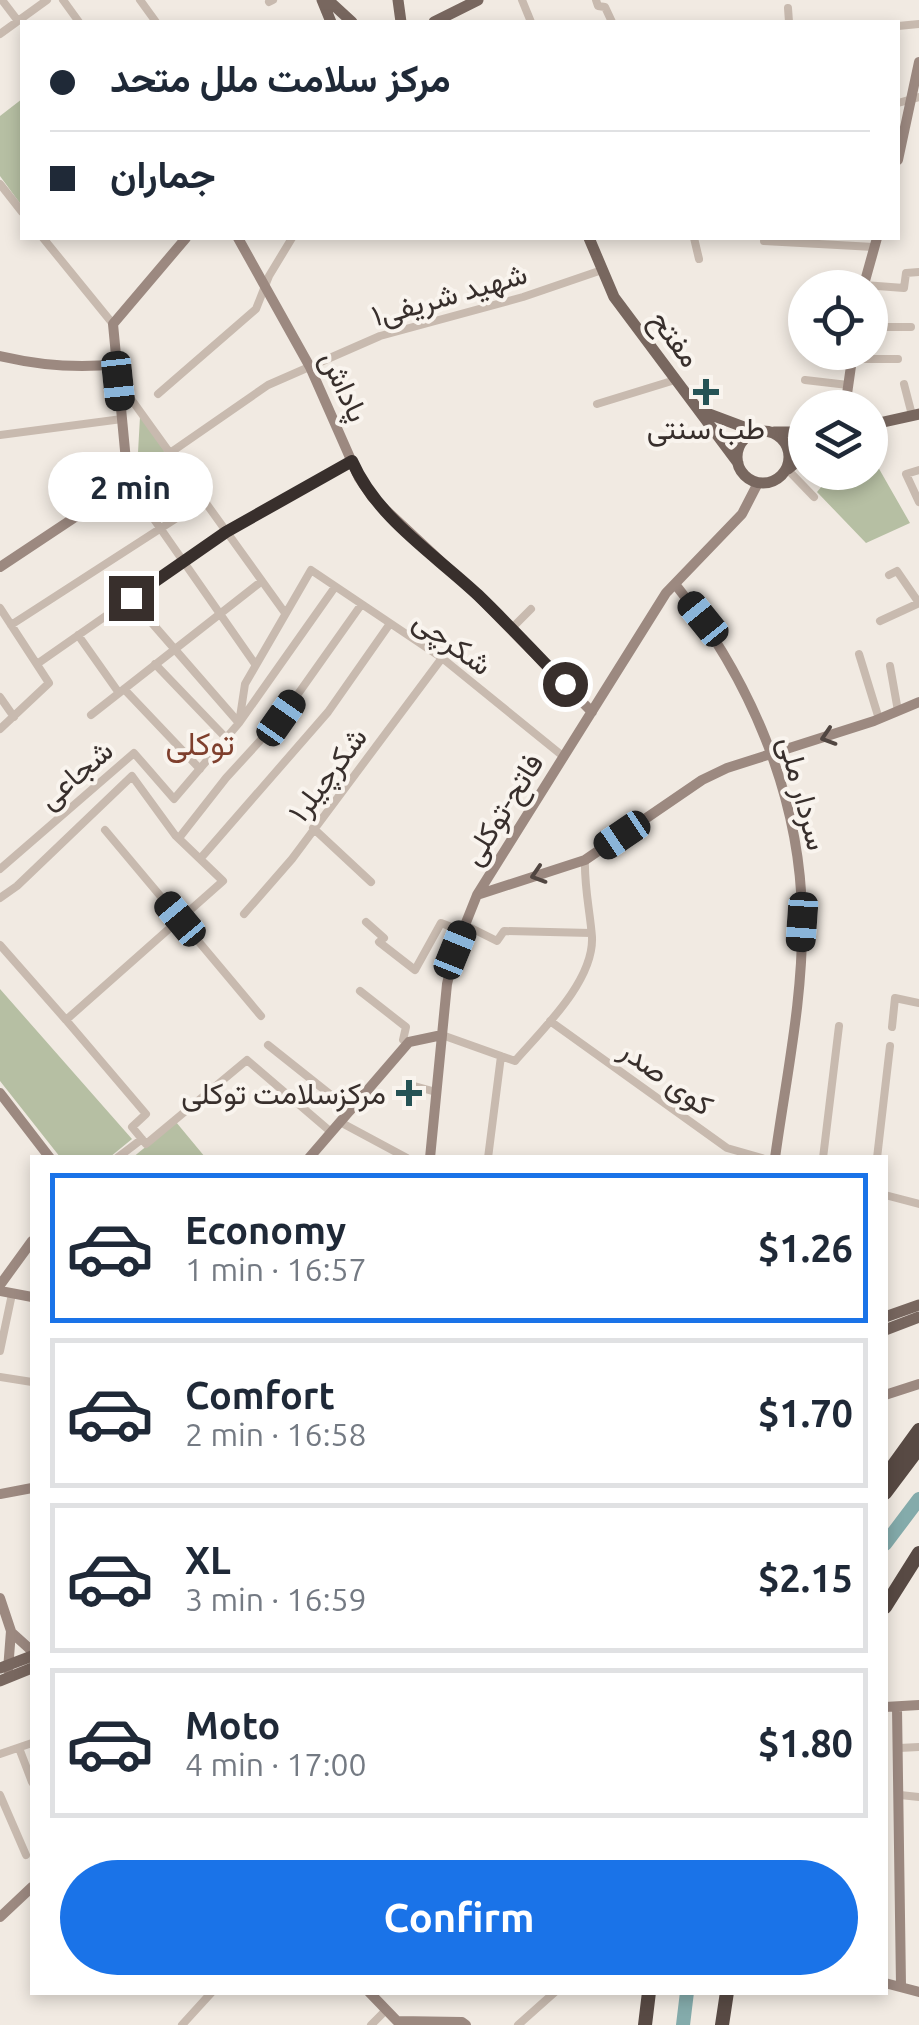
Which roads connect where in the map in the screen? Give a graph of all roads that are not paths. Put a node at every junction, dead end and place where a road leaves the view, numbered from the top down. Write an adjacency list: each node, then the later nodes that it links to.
1 (2, 0): 13 (street)
2 (47, 0): 13 (street)
3 (62, 0): 8 (street)
4 (325, 0): 9 (main road)
5 (478, 0): 10 (main road)
6 (596, 0): 11 (street)
7 (788, 8): 12 (street)
8 (77, 20)
9 (350, 20)
10 (444, 20)
11 (611, 20)
12 (789, 20)
13 (18, 21): 14 (street)
14 (0, 34)
15 (919, 62): 16 (street)
16 (915, 99): 17 (street)
17 (900, 153)
18 (0, 184): 19 (street)
19 (20, 209)
20 (45, 240): 34 (street)
21 (184, 240): 34 (street)
22 (239, 240): 32 (street, پاداش)
23 (291, 240): 32 (street)
24 (590, 240): 29 (main road, مفتح)
25 (695, 240): 28 (street)
26 (764, 241): 27 (street)
27 (875, 242): 30 (street)
28 (700, 259)
29 (602, 270): 41 (street, شهید شریفی۱); 43 (main road, مفتح)
30 (867, 270)
31 (919, 272): 33 (street)
32 (264, 285): 41 (street, پاداش); 49 (street)
33 (888, 287)
34 (112, 324): 40 (street)
35 (888, 327): 36 (street)
36 (910, 327)
37 (0, 356): 40 (street)
38 (888, 359): 39 (street)
39 (898, 360)
40 (116, 364): 45 (street)
41 (310, 366): 58 (street, شهید شریفی۱); 59 (street, پاداش)
42 (850, 370): 47 (street)
43 (675, 380): 50 (street); 51 (main road, مفتح)
44 (805, 380): 47 (street)
45 (118, 381): 53 (street); 58 (street)
46 (904, 384): 52 (street)
47 (848, 385): 48 (street)
48 (847, 390)
49 (158, 394)
50 (597, 404)
51 (697, 409): 55 (main road, مفتح); 60 (main road)
52 (915, 414): 54 (main road)
53 (122, 419): 57 (street); 64 (street)
54 (888, 421)
55 (764, 432): 56 (main road); 60 (main road); 63 (main road)
56 (788, 432)
57 (0, 436)
58 (171, 452): 64 (street, شهید شریفی۱); 67 (street)
59 (352, 461): 70 (street); 87 (street, پاداش)
60 (738, 463): 65 (main road)
61 (788, 470): 63 (main road)
62 (919, 470): 68 (street)
63 (785, 473): 65 (main road); 66 (street)
64 (128, 482): 69 (street); 72 (street)
65 (758, 483): 75 (street, فاتح-توکلی)
66 (814, 497)
67 (204, 501): 69 (street); 70 (street)
68 (919, 502)
69 (162, 528): 71 (street); 85 (street)
70 (226, 532): 71 (street); 74 (street)
71 (184, 561): 77 (street); 83 (street)
72 (0, 568)
73 (890, 575): 78 (street)
74 (262, 581): 82 (street); 83 (street)
75 (675, 584): 100 (street, فاتح-توکلی); 107 (street, سردار ملی)
76 (334, 586): 79 (street, شکرچی); 82 (street, شکرچی); 104 (street)
77 (131, 598): 88 (street); 89 (street)
78 (918, 603): 84 (street)
79 (361, 605): 86 (street, شکرچی); 112 (street)
80 (0, 608): 85 (street)
81 (531, 609): 87 (street)
82 (285, 613): 94 (street)
83 (220, 614): 89 (street); 94 (street)
84 (880, 621)
85 (11, 625): 92 (street)
86 (389, 625): 91 (street, شکرچی); 113 (street)
87 (511, 630): 100 (street, پاداش)
88 (78, 635): 92 (street); 96 (street)
89 (173, 650): 93 (street); 104 (street)
90 (859, 654): 103 (street)
91 (442, 658): 108 (street, شکرچی); 110 (street, شکرچیلر۱)
92 (37, 664): 102 (street)
93 (156, 664): 96 (street); 106 (street)
94 (255, 664): 104 (street)
95 (890, 666): 99 (street)
96 (121, 691): 101 (street); 109 (street)
97 (0, 698): 102 (street)
98 (919, 702): 99 (street)
99 (898, 711): 103 (street)
100 (592, 712): 108 (street, فاتح-توکلی)
101 (91, 715)
102 (14, 717): 105 (street)
103 (879, 719): 107 (street, one-way to 107)
104 (239, 722): 106 (street)
105 (0, 730)
106 (226, 738): 109 (street)
107 (773, 755): 114 (street); 151 (street, سردار ملی)
108 (564, 757): 117 (street, فاتح-توکلی)
109 (200, 769): 115 (street, شجاعی)
110 (313, 828): 116 (street); 119 (street, شکرچیلر۱)
111 (105, 830): 120 (street)
112 (179, 838): 113 (street); 118 (street)
113 (200, 859): 120 (street)
114 (585, 860): 117 (street, one-way to 117); 123 (street)
115 (0, 870)
116 (371, 882)
117 (476, 896): 122 (street, فاتح-توکلی)
118 (0, 898)
119 (244, 914)
120 (180, 919): 127 (street); 128 (street)
121 (366, 922): 122 (street)
122 (464, 928): 123 (street); 132 (street, فاتح-توکلی)
123 (591, 933): 129 (street)
124 (0, 945): 128 (street)
125 (360, 991): 133 (street)
126 (919, 1003): 131 (street)
127 (261, 1016)
128 (66, 1020): 143 (street)
129 (550, 1021): 136 (street); 150 (street, کوی صدر)
130 (839, 1026): 152 (street)
131 (892, 1028)
132 (442, 1035): 133 (street); 136 (street); 138 (street, فاتح-توکلی)
133 (408, 1042): 140 (street)
134 (268, 1045): 140 (street)
135 (890, 1046): 153 (street)
136 (501, 1056): 149 (street)
137 (407, 1084): 138 (street)
138 (436, 1092): 148 (street, فاتح-توکلی)
139 (0, 1094): 144 (street)
140 (350, 1110): 141 (street)
141 (340, 1122): 142 (street); 147 (street)
142 (331, 1132): 143 (street); 146 (street)
143 (142, 1139): 145 (street)
144 (48, 1155)
145 (122, 1155)
146 (312, 1155)
147 (401, 1155)
148 (430, 1155)
149 (488, 1155)
150 (752, 1155)
151 (774, 1155)
152 (823, 1155)
153 (877, 1155)
154 (888, 1196): 155 (street)
155 (919, 1204)
156 (30, 1244): 157 (street)
157 (4, 1290): 158 (street); 163 (street)
158 (30, 1296)
159 (919, 1305): 160 (main road)
160 (888, 1316)
161 (919, 1317): 162 (main road)
162 (888, 1329)
163 (0, 1351)
164 (0, 1377): 165 (street)
165 (30, 1382)
166 (919, 1384): 167 (street)
167 (888, 1394)
168 (919, 1430): 170 (highway)
169 (919, 1448): 172 (highway)
170 (888, 1474)
171 (30, 1488): 173 (street)
172 (888, 1489)
173 (0, 1494)
174 (919, 1553): 177 (highway)
175 (919, 1568): 178 (highway)
176 (0, 1598): 179 (street)
177 (888, 1603)
178 (888, 1604)
179 (2, 1613): 180 (street)
180 (10, 1631): 181 (street); 184 (street)
181 (30, 1651)
182 (30, 1654): 184 (main road)
183 (30, 1668): 184 (main road)
184 (4, 1673)
185 (919, 1705): 186 (street)
186 (891, 1708): 190 (street)
187 (30, 1744): 189 (street)
188 (919, 1747): 190 (street)
189 (19, 1748): 191 (street); 192 (street)
190 (899, 1748): 194 (street)
191 (0, 1754)
192 (30, 1777)
193 (0, 1795): 196 (street)
194 (900, 1795): 195 (street); 201 (street)
195 (919, 1797)
196 (3, 1812): 197 (street)
197 (26, 1855)
198 (30, 1889): 199 (street)
199 (0, 1917)
200 (888, 1983): 201 (street)
201 (901, 1985): 202 (street)
202 (919, 1992)
203 (209, 1995): 209 (street)
204 (372, 1995): 208 (street)
205 (552, 1995): 212 (street)
206 (649, 1995): 213 (highway)
207 (726, 1995): 214 (highway)
208 (386, 2010): 210 (street); 211 (street)
209 (182, 2025)
210 (372, 2025)
211 (466, 2025)
212 (518, 2025)
213 (645, 2025)
214 (722, 2025)

